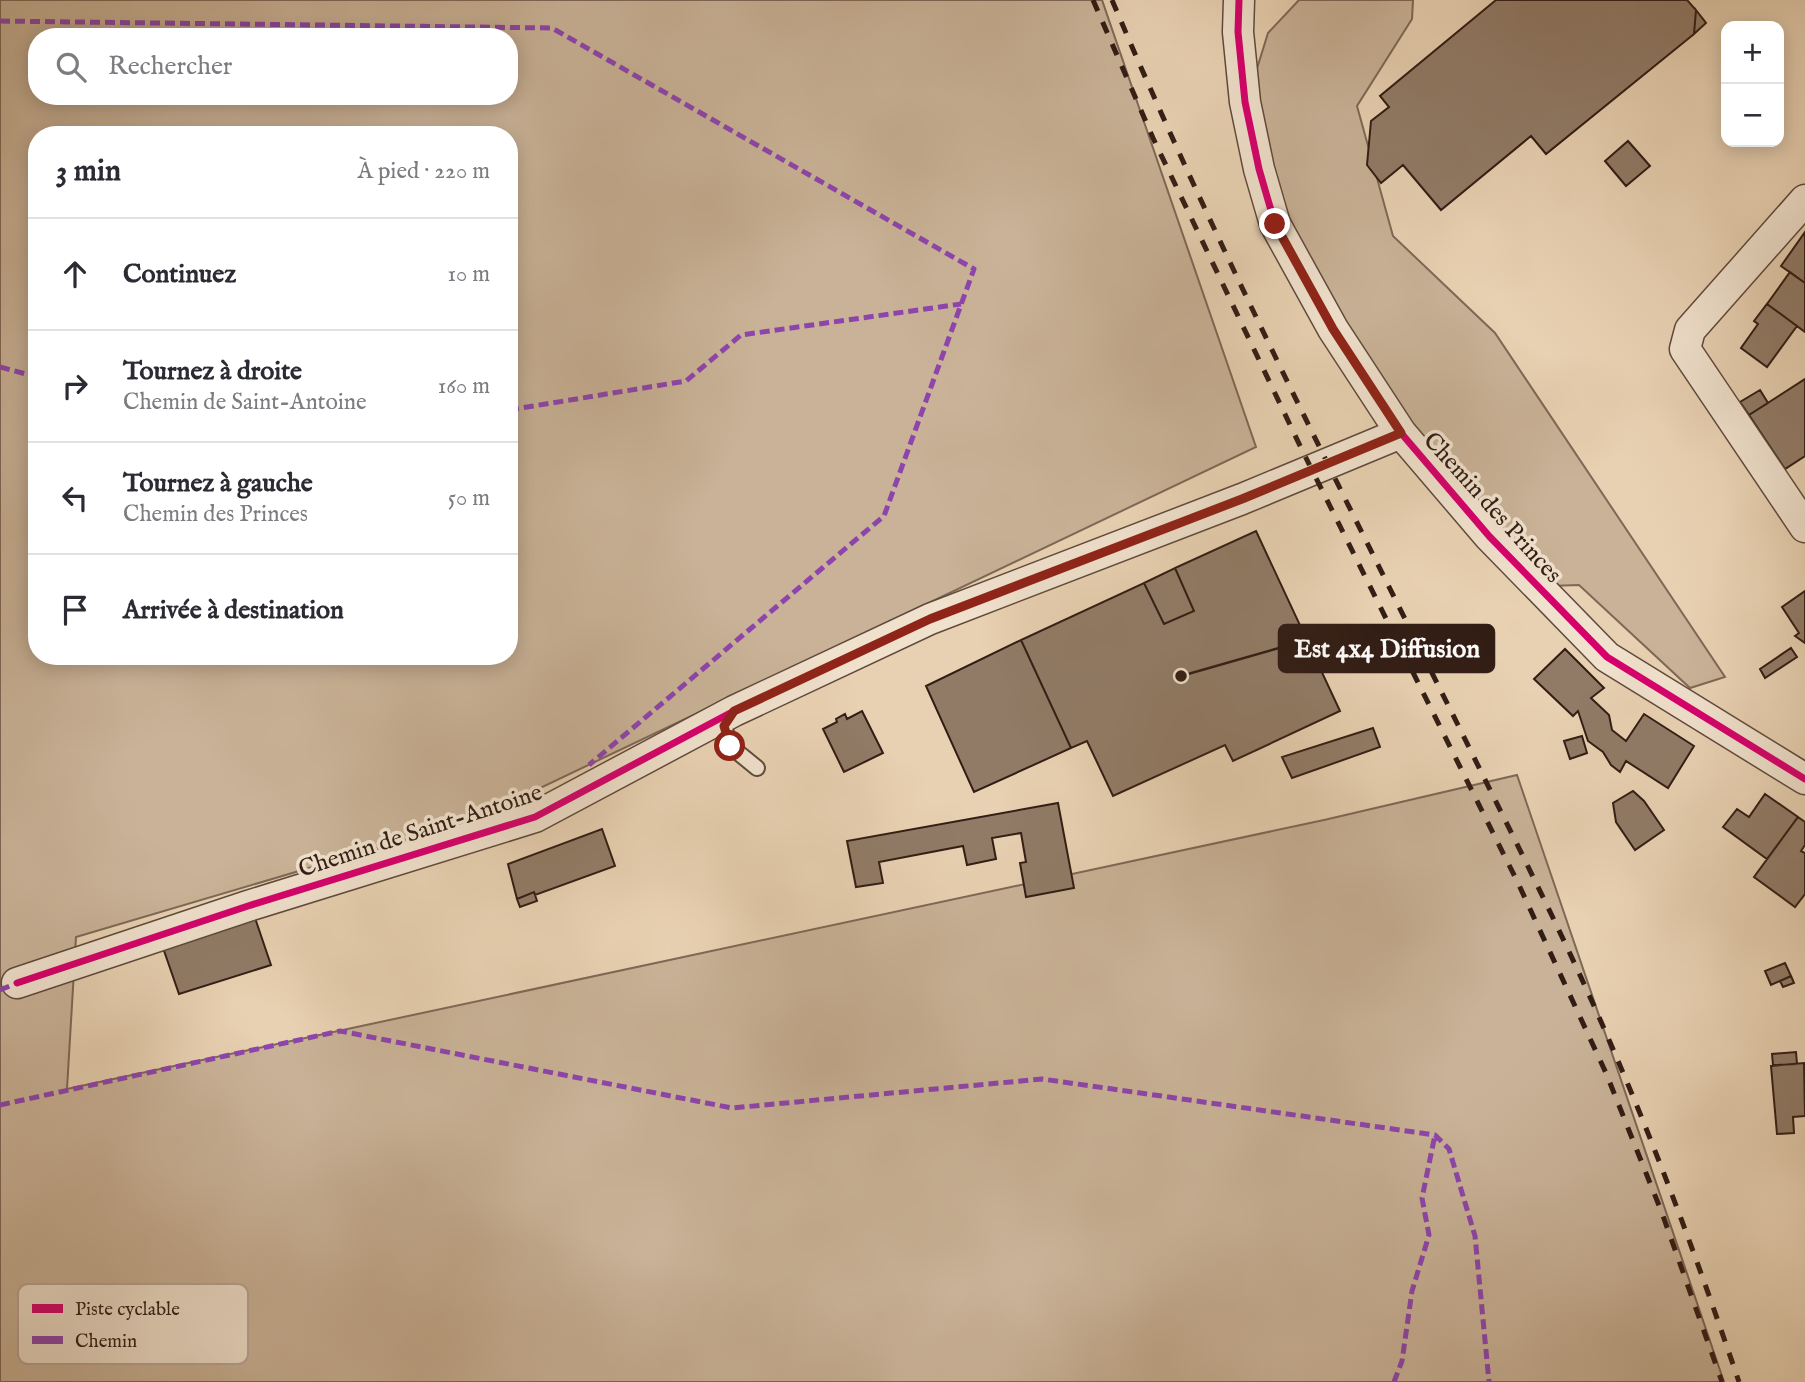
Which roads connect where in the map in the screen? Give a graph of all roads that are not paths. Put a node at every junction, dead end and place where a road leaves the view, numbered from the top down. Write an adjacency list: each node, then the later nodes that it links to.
1 (1239, 0): 3 (street, Chemin des Princes)
2 (1805, 200): 4 (street)
3 (1401, 433): 5 (street, Chemin de Saint-Antoine); 7 (street, Chemin des Princes)
4 (1805, 527)
5 (734, 711): 6 (lane); 8 (street, Chemin de Saint-Antoine)
6 (757, 768)
7 (1805, 779)
8 (17, 983)

